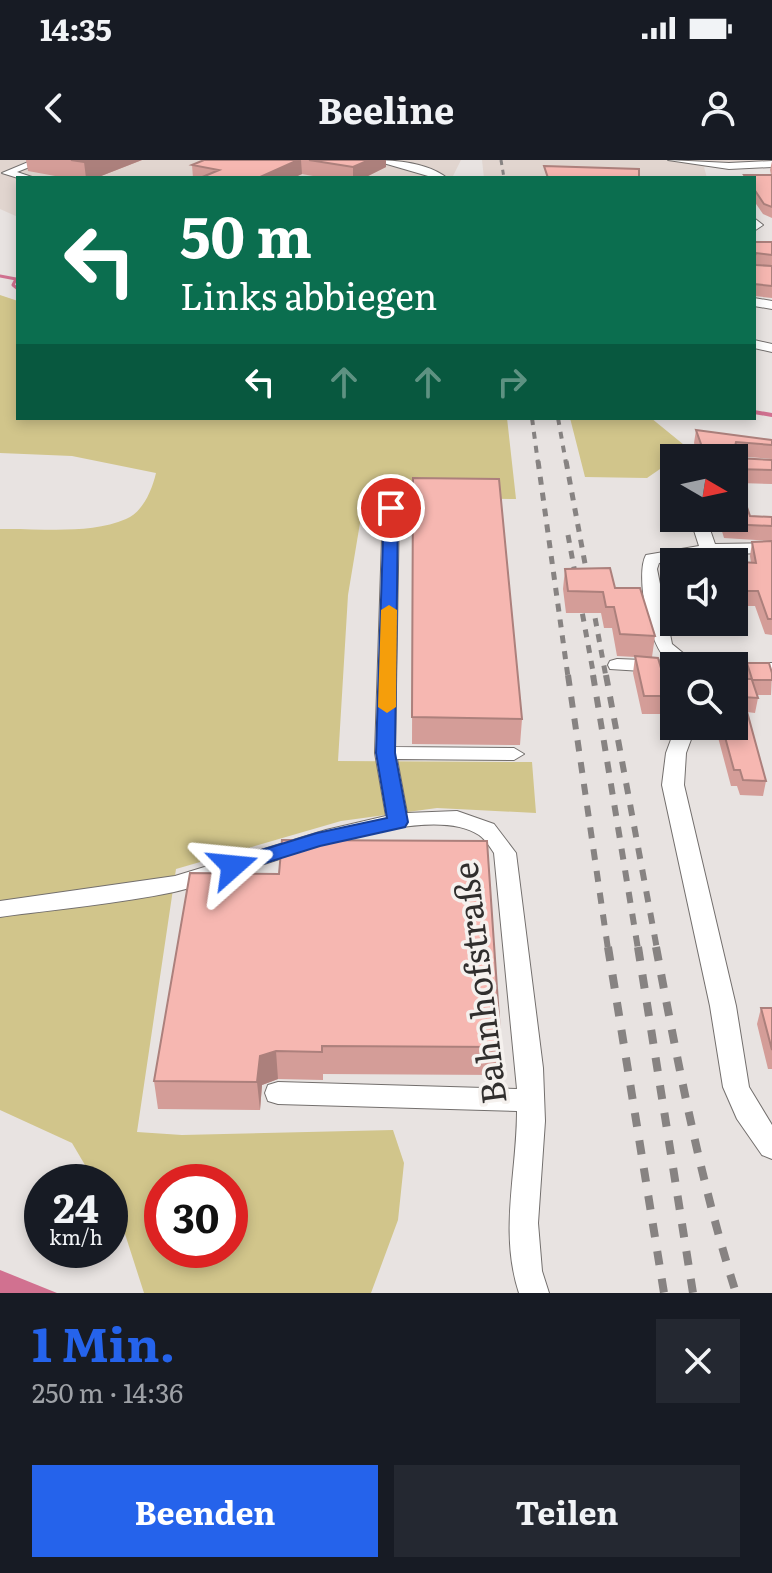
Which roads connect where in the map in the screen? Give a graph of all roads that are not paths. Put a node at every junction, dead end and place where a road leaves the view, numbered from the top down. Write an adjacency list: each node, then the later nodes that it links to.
1 (42, 160): 6 (street)
2 (378, 160): 7 (street)
3 (673, 160): 4 (street)
4 (708, 164): 5 (street); 8 (street)
5 (772, 164)
6 (2, 174)
7 (438, 176)
8 (712, 176)
9 (391, 508): 19 (street)
10 (748, 548): 11 (street)
11 (772, 548)
12 (660, 558): 13 (street)
13 (660, 629)
14 (617, 665): 15 (street)
15 (660, 667)
16 (748, 669): 17 (street)
17 (772, 669)
18 (681, 740): 25 (street)
19 (385, 753): 20 (street); 21 (street)
20 (514, 754)
21 (398, 822): 22 (street, Bahnhofstraße); 24 (street, Bahnhofstraße)
22 (0, 909)
23 (278, 1093): 24 (street)
24 (531, 1100): 26 (street, Bahnhofstraße)
25 (772, 1147)
26 (534, 1293)

